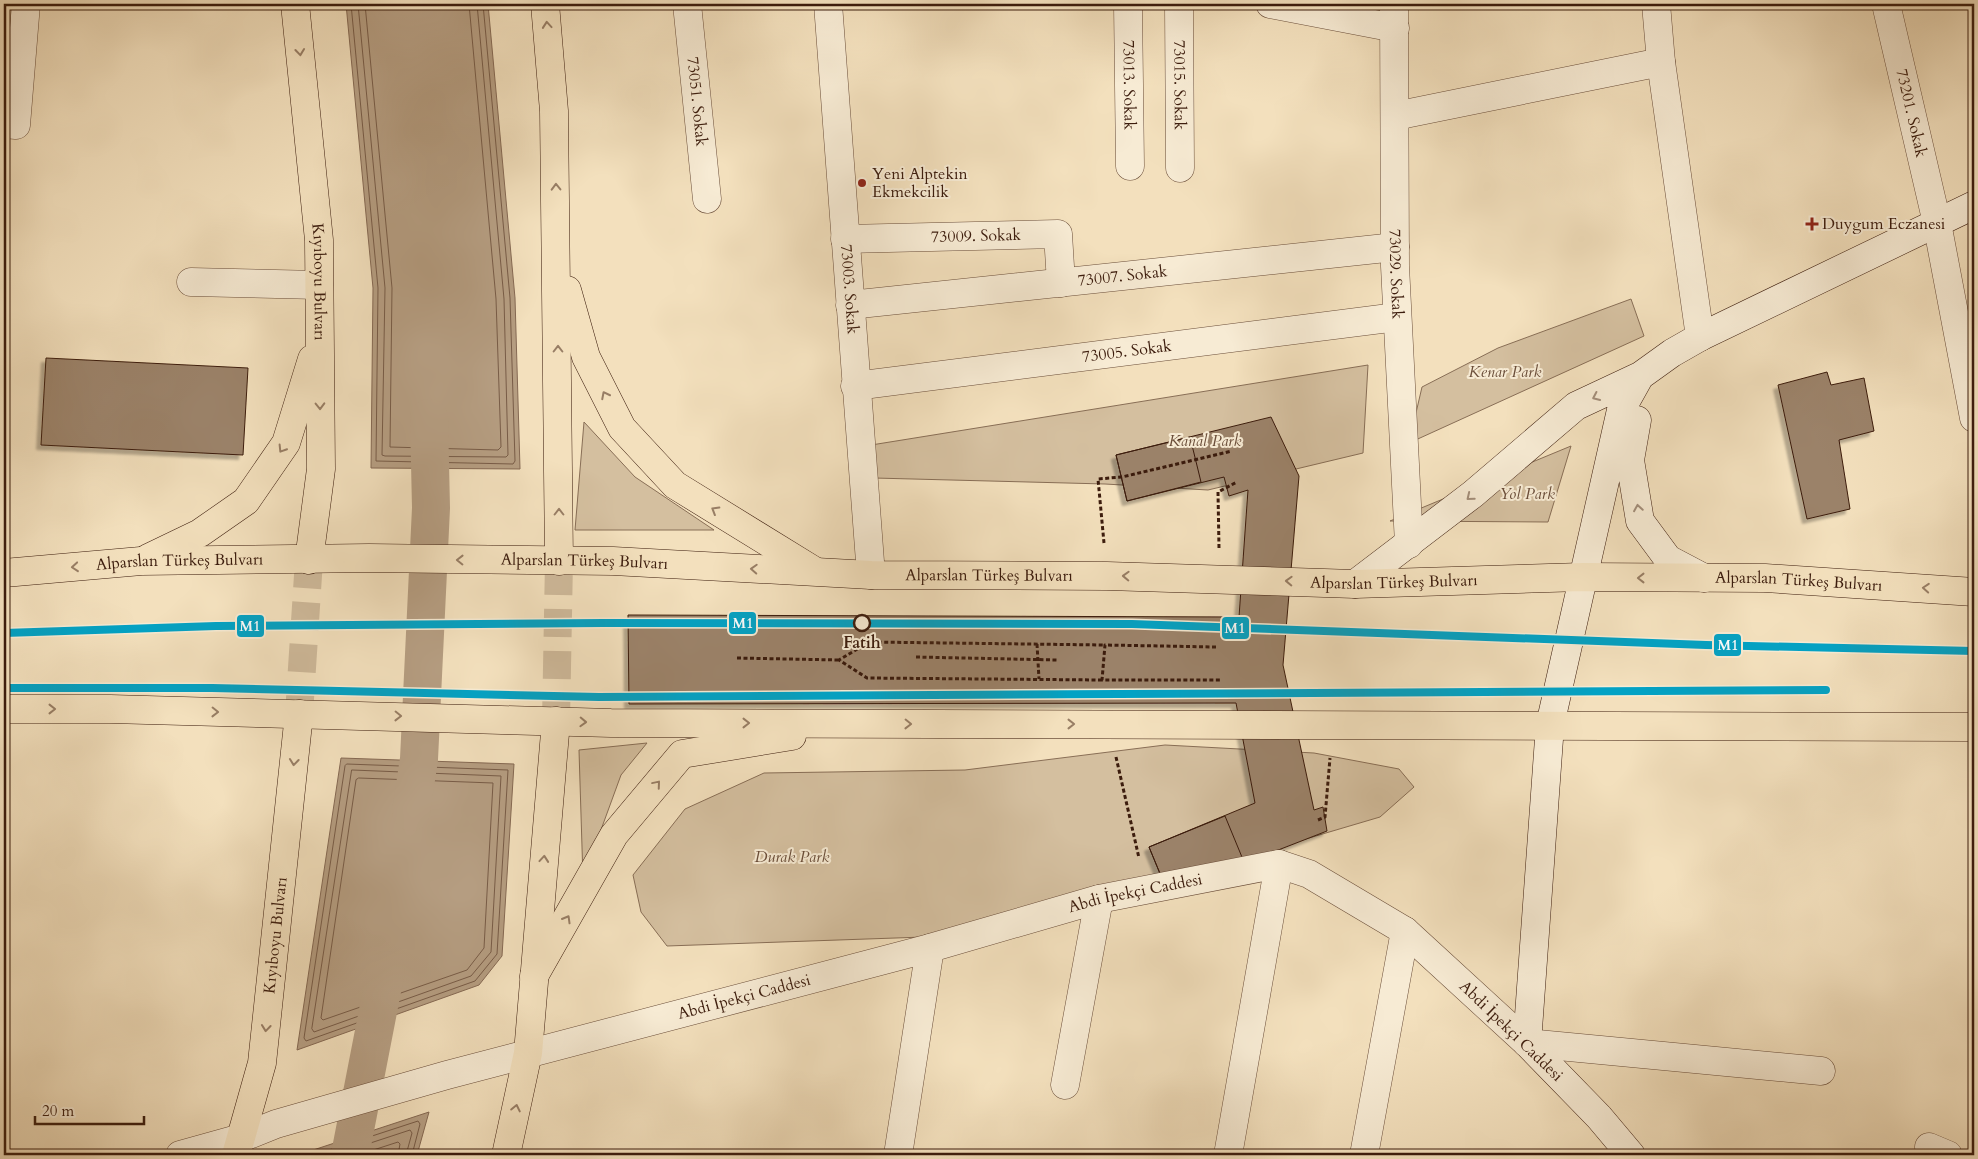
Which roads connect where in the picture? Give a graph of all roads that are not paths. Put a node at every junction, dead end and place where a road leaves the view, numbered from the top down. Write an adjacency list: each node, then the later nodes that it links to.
1 (26, 4): 14 (street)
2 (295, 4): 25 (main road, Kıyıboyu Bulvarı, one-way to 25)
3 (545, 4): 22 (main road, one-way to 3)
4 (687, 4): 17 (street, 73051. Sokak)
5 (828, 4): 20 (street, 73003. Sokak)
6 (1128, 4): 15 (street, 73013. Sokak)
7 (1179, 4): 16 (street, 73015. Sokak)
8 (1270, 4): 11 (street)
9 (1656, 4): 12 (street)
10 (1886, 4): 19 (street, 73201. Sokak)
11 (1395, 16): 13 (street, 73029. Sokak)
12 (1660, 62): 13 (street); 29 (street)
13 (1395, 116): 21 (street, 73029. Sokak)
14 (4, 124)
15 (1130, 166)
16 (1180, 168)
17 (707, 199)
18 (1974, 205): 19 (street)
19 (1937, 223): 29 (street); 32 (street, 73201. Sokak)
20 (845, 239): 24 (street, 73009. Sokak); 26 (street, 73003. Sokak)
21 (1395, 247): 24 (street, 73007. Sokak); 27 (street, 73029. Sokak)
22 (557, 254): 35 (main road, one-way to 22); 37 (main road, one-way to 22)
23 (190, 282): 25 (street)
24 (1061, 283): 26 (street, 73007. Sokak)
25 (319, 285): 28 (main road, Kıyıboyu Bulvarı)
26 (850, 305): 31 (street, 73003. Sokak)
27 (1397, 317): 31 (street, 73005. Sokak); 33 (street, 73029. Sokak)
28 (320, 336): 34 (main road, Kıyıboyu Bulvarı, one-way to 34); 36 (main road, one-way to 36)
29 (1700, 337): 30 (street)
30 (1640, 376): 33 (street, one-way to 33); 40 (street); 41 (street, one-way to 30)
31 (856, 386): 39 (street, 73003. Sokak)
32 (1974, 418)
33 (1409, 544): 42 (street)
34 (309, 560): 35 (main road, Alparslan Türkeş Bulvarı, one-way to 34); 36 (main road, Alparslan Türkeş Bulvarı)
35 (560, 560): 37 (main road, Alparslan Türkeş Bulvarı, one-way to 35)
36 (140, 561): 38 (main road, Alparslan Türkeş Bulvarı, one-way to 38)
37 (817, 572): 39 (main road, Alparslan Türkeş Bulvarı)
38 (4, 574)
39 (871, 575): 42 (main road, Alparslan Türkeş Bulvarı, one-way to 39)
40 (1582, 577): 41 (main road, Alparslan Türkeş Bulvarı, one-way to 40); 42 (main road, Alparslan Türkeş Bulvarı); 48 (street)
41 (1704, 578): 43 (main road, Alparslan Türkeş Bulvarı, one-way to 41)
42 (1355, 584)
43 (1974, 592)
44 (4, 709): 45 (main road, one-way to 45)
45 (299, 714): 46 (main road, one-way to 46); 59 (main road, Kıyıboyu Bulvarı, one-way to 59)
46 (556, 721): 47 (main road, one-way to 47); 54 (main road, one-way to 46)
47 (870, 723): 48 (main road, one-way to 48); 54 (main road, one-way to 47)
48 (1550, 725): 49 (main road); 55 (street)
49 (1974, 727)
50 (1279, 864): 51 (street, Abdi İpekçi Caddesi); 52 (street, Abdi İpekçi Caddesi); 63 (street)
51 (1099, 899): 53 (street, Abdi İpekçi Caddesi); 58 (street)
52 (1405, 931): 55 (street, Abdi İpekçi Caddesi); 64 (street)
53 (930, 948): 56 (street, Abdi İpekçi Caddesi); 62 (street)
54 (534, 976): 56 (main road)
55 (1527, 1043): 57 (street); 65 (street, Abdi İpekçi Caddesi)
56 (538, 1051): 59 (street, Abdi İpekçi Caddesi); 61 (main road, one-way to 56)
57 (1821, 1070)
58 (1065, 1084)
59 (239, 1147): 60 (street, Abdi İpekçi Caddesi)
60 (180, 1155)
61 (506, 1155)
62 (898, 1155)
63 (1228, 1155)
64 (1364, 1155)
65 (1631, 1155)

